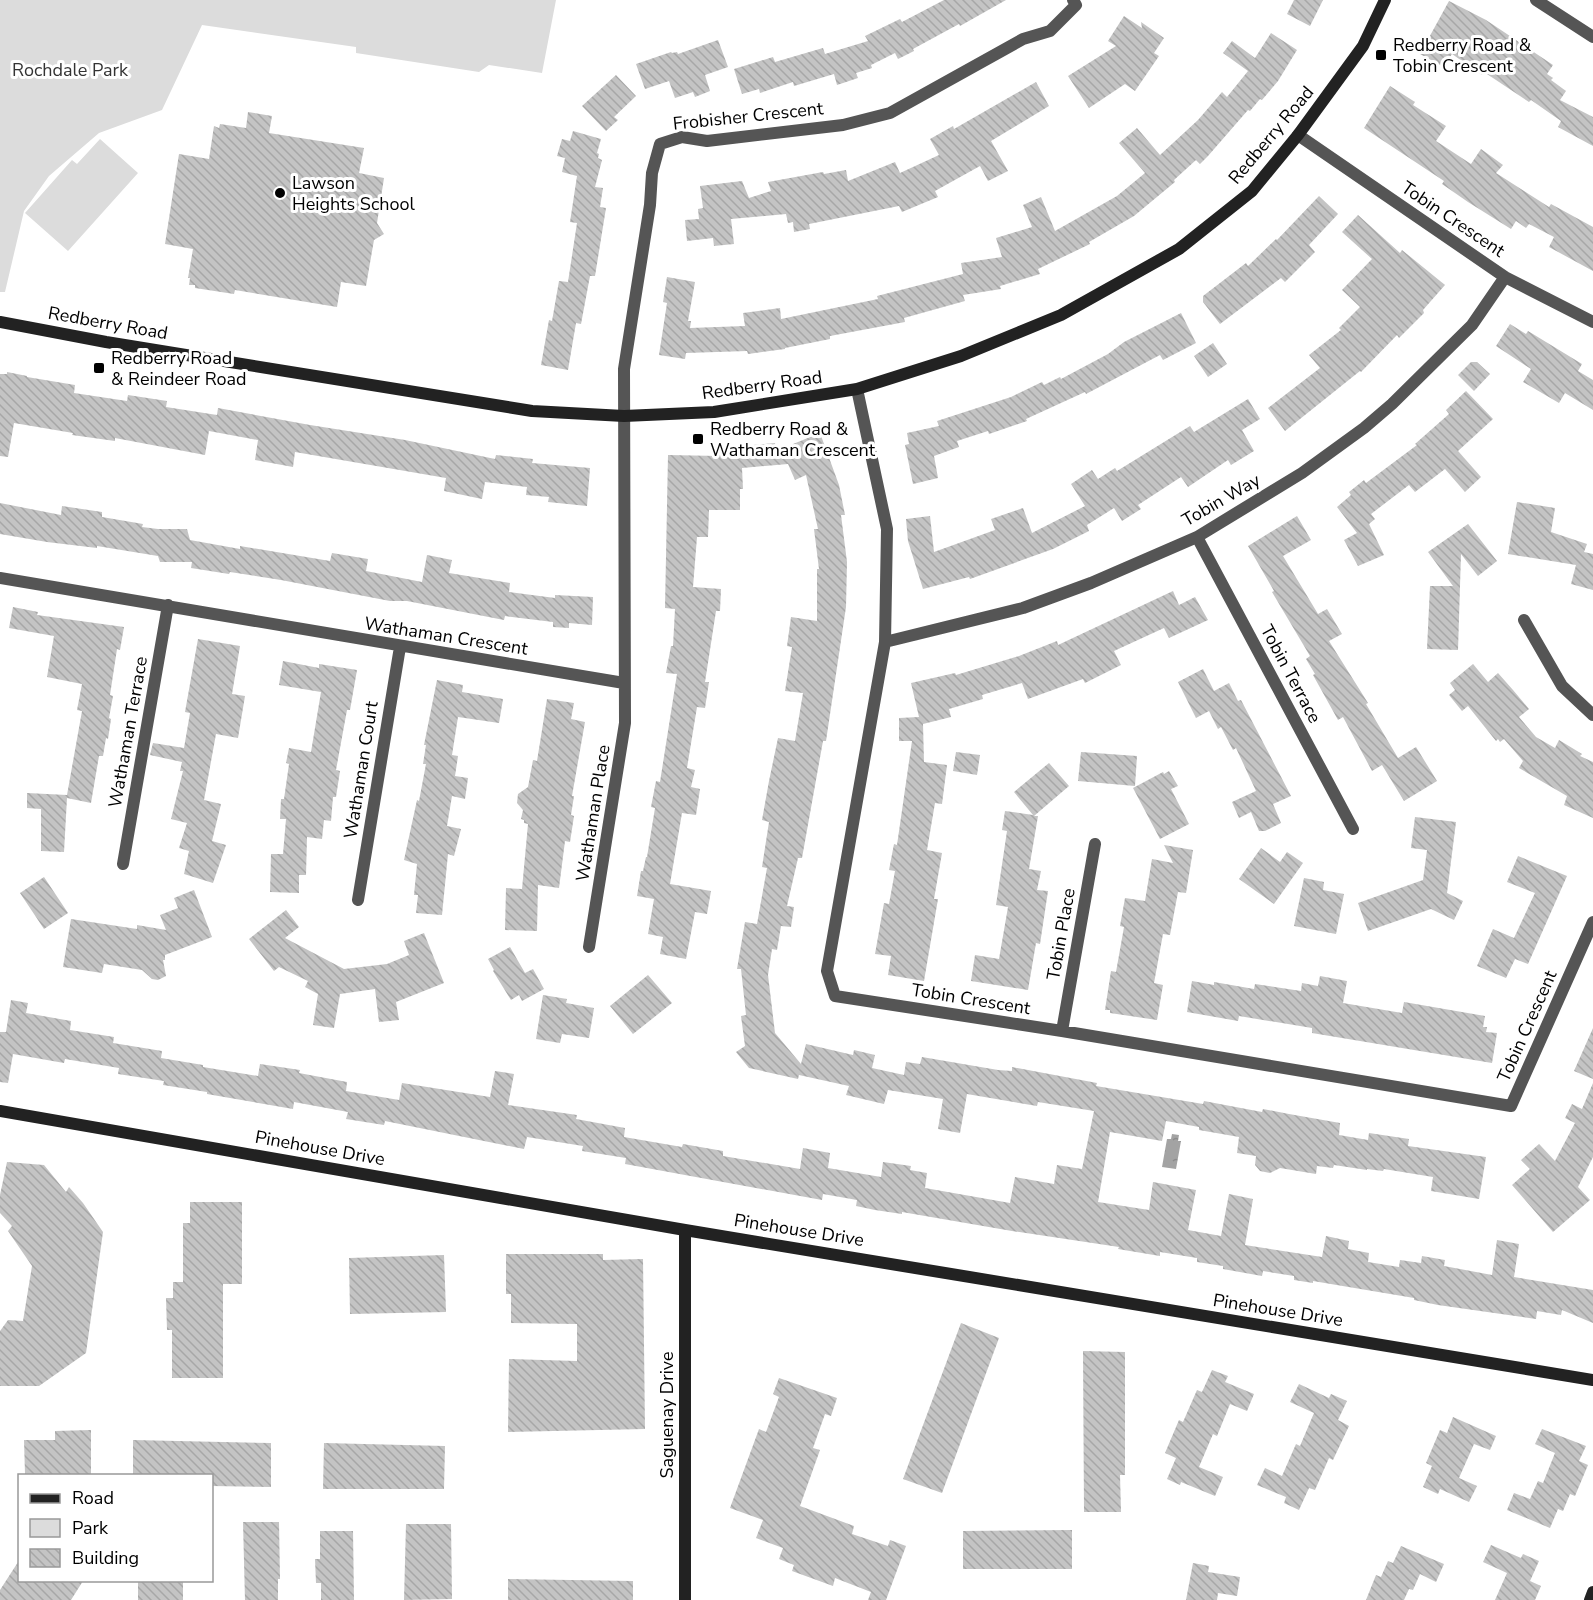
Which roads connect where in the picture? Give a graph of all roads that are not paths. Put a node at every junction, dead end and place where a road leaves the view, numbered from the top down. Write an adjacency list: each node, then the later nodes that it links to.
1 (1073, 0): 10 (street, Frobisher Crescent)
2 (1385, 0): 5 (street, Redberry Road)
3 (1536, 0): 4 (street)
4 (1593, 37)
5 (1298, 135): 6 (street, Tobin Crescent); 9 (street, Redberry Road)
6 (1505, 277): 8 (street, Tobin Crescent); 11 (street, Tobin Way)
7 (0, 322): 10 (street, Redberry Road)
8 (1593, 322)
9 (857, 389): 10 (street, Redberry Road); 15 (street, Tobin Crescent)
10 (624, 416): 17 (street)
11 (1197, 537): 15 (street, Tobin Way); 19 (street, Tobin Terrace)
12 (0, 578): 13 (street, Wathaman Crescent)
13 (168, 605): 16 (street, Wathaman Crescent); 21 (street, Wathaman Terrace)
14 (1524, 620): 18 (street)
15 (885, 642): 25 (street, Tobin Crescent)
16 (400, 647): 17 (street, Wathaman Crescent); 22 (street, Wathaman Court)
17 (624, 683): 24 (street, Wathaman Place)
18 (1593, 715)
19 (1353, 829)
20 (1095, 844): 25 (street, Tobin Place)
21 (123, 864)
22 (358, 900)
23 (1593, 922): 25 (street, Tobin Crescent)
24 (590, 947)
25 (1062, 1031)
26 (0, 1110): 27 (street, Pinehouse Drive)
27 (686, 1230): 28 (street, Pinehouse Drive); 30 (street, Saguenay Drive)
28 (1593, 1380)
29 (1593, 1592): 31 (street)
30 (685, 1600)
31 (1590, 1600)

